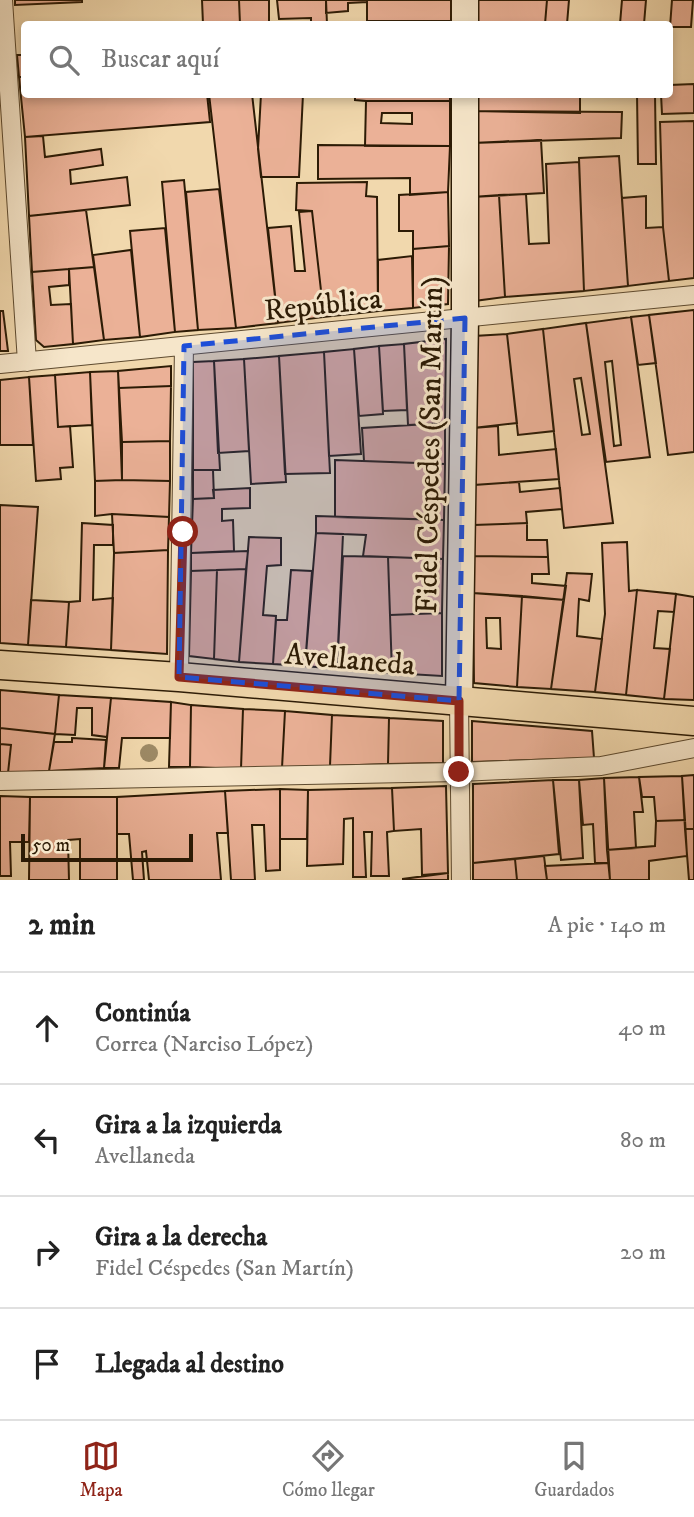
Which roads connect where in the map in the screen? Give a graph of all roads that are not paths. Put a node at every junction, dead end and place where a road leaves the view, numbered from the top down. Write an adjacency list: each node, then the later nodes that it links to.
1 (3, 0): 8 (street)
2 (465, 0): 3 (street)
3 (465, 21)
4 (465, 98): 6 (street, Fidel Céspedes (San Martín))
5 (694, 295): 6 (street, República)
6 (465, 318): 7 (street, República); 12 (street, Fidel Céspedes (San Martín))
7 (184, 346): 8 (street, República); 11 (street)
8 (27, 362): 9 (street, República)
9 (0, 364)
10 (0, 665): 11 (main road, Avellaneda)
11 (179, 677): 12 (main road, Avellaneda)
12 (459, 701): 13 (main road, Avellaneda); 15 (street, Fidel Céspedes (San Martín))
13 (694, 721)
14 (694, 748): 15 (street)
15 (459, 772): 16 (street); 17 (street, Fidel Céspedes (San Martín))
16 (0, 782)
17 (461, 880)

